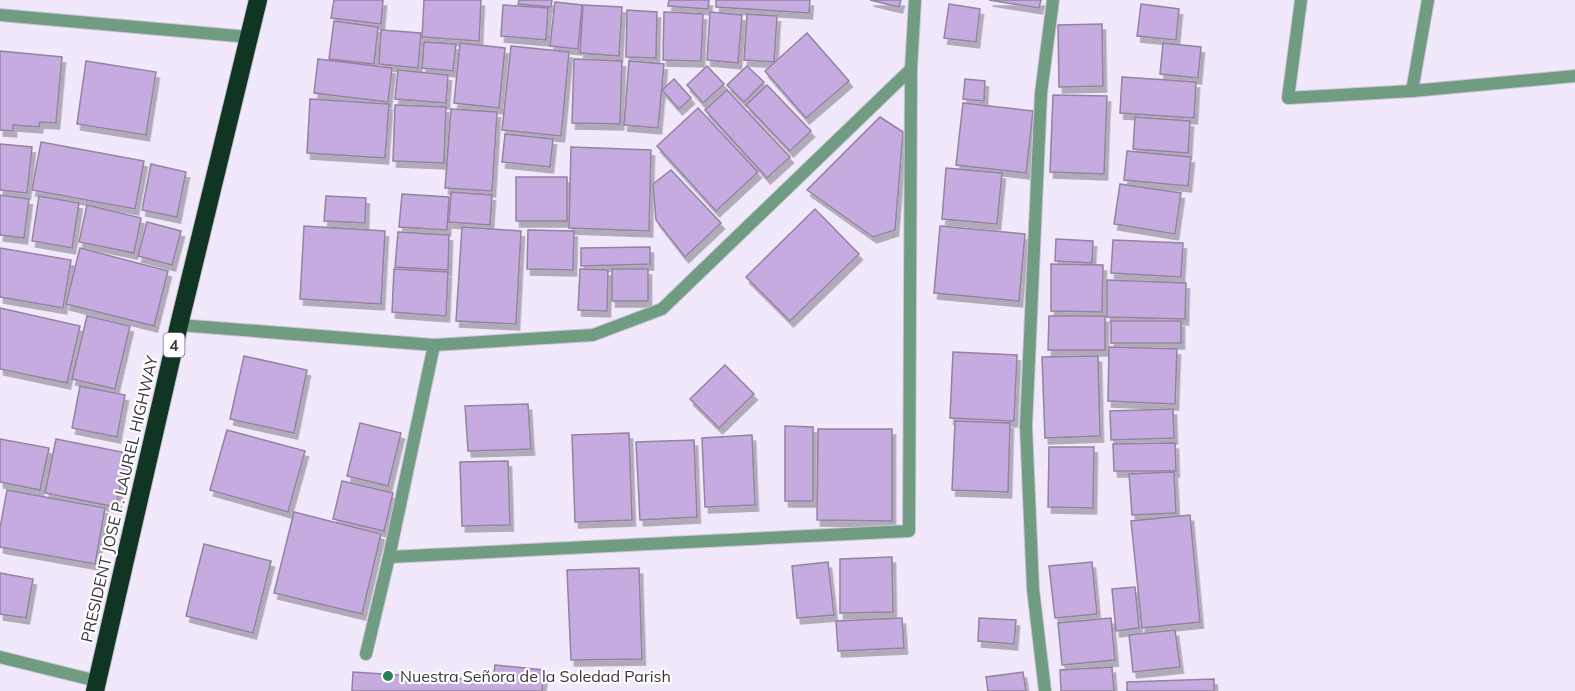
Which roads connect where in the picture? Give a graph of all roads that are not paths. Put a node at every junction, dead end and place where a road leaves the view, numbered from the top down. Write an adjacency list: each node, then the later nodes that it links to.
1 (258, 0): 7 (highway, PRESIDENT JOSE P. LAUREL HIGHWAY / 4)
2 (915, 0): 8 (street)
3 (1053, 0): 17 (street)
4 (1301, 0): 10 (street)
5 (1428, 0): 10 (street)
6 (0, 15): 7 (street)
7 (249, 37): 11 (highway, PRESIDENT JOSE P. LAUREL HIGHWAY / 4)
8 (911, 69): 12 (street); 13 (street)
9 (1575, 76): 10 (street)
10 (1412, 91)
11 (179, 325): 12 (street); 16 (highway, PRESIDENT JOSE P. LAUREL HIGHWAY / 4)
12 (434, 345): 13 (street)
13 (388, 557): 14 (street)
14 (366, 654)
15 (0, 657): 16 (street)
16 (96, 686)
17 (1045, 691)

